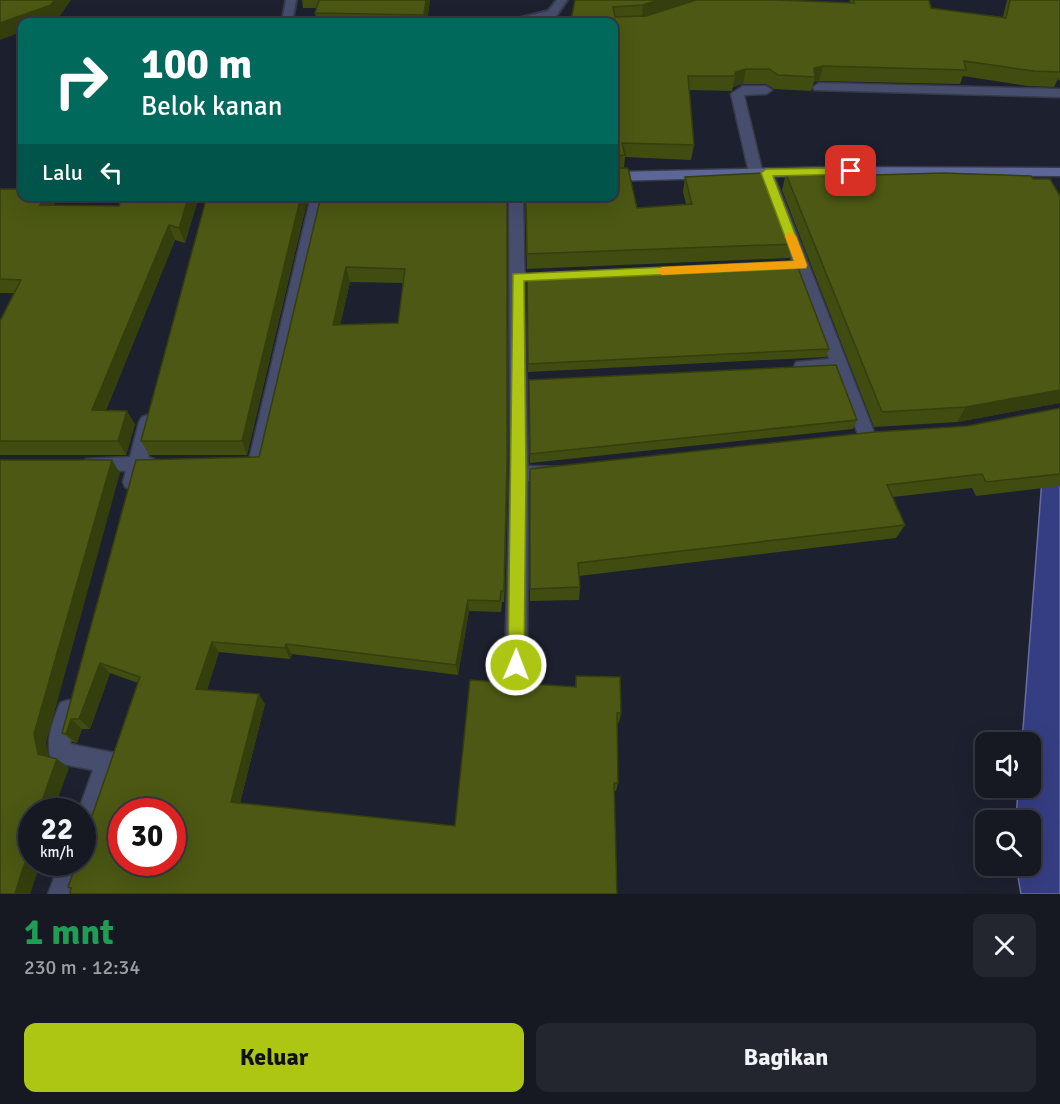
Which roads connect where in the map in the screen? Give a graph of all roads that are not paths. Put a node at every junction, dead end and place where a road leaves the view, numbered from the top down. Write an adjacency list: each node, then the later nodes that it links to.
1 (291, 0): 3 (lane)
2 (562, 0): 4 (lane)
3 (287, 18)
4 (530, 18)
5 (819, 87): 7 (street)
6 (766, 90): 9 (street)
7 (1060, 93)
8 (1060, 172): 9 (main road)
9 (761, 173): 10 (main road); 13 (street)
10 (618, 177)
11 (317, 201): 22 (street)
12 (516, 201): 24 (street)
13 (839, 365): 14 (street); 17 (street)
14 (780, 368)
15 (153, 406): 20 (street)
16 (889, 436): 17 (street)
17 (867, 437): 18 (street)
18 (843, 440)
19 (72, 464): 20 (street)
20 (136, 464): 21 (street); 25 (street)
21 (171, 464)
22 (241, 466)
23 (571, 470): 24 (street)
24 (519, 474): 26 (street)
25 (127, 497)
26 (516, 665)
27 (75, 688): 28 (street)
28 (94, 798)
29 (67, 876): 30 (street)
30 (60, 894)

